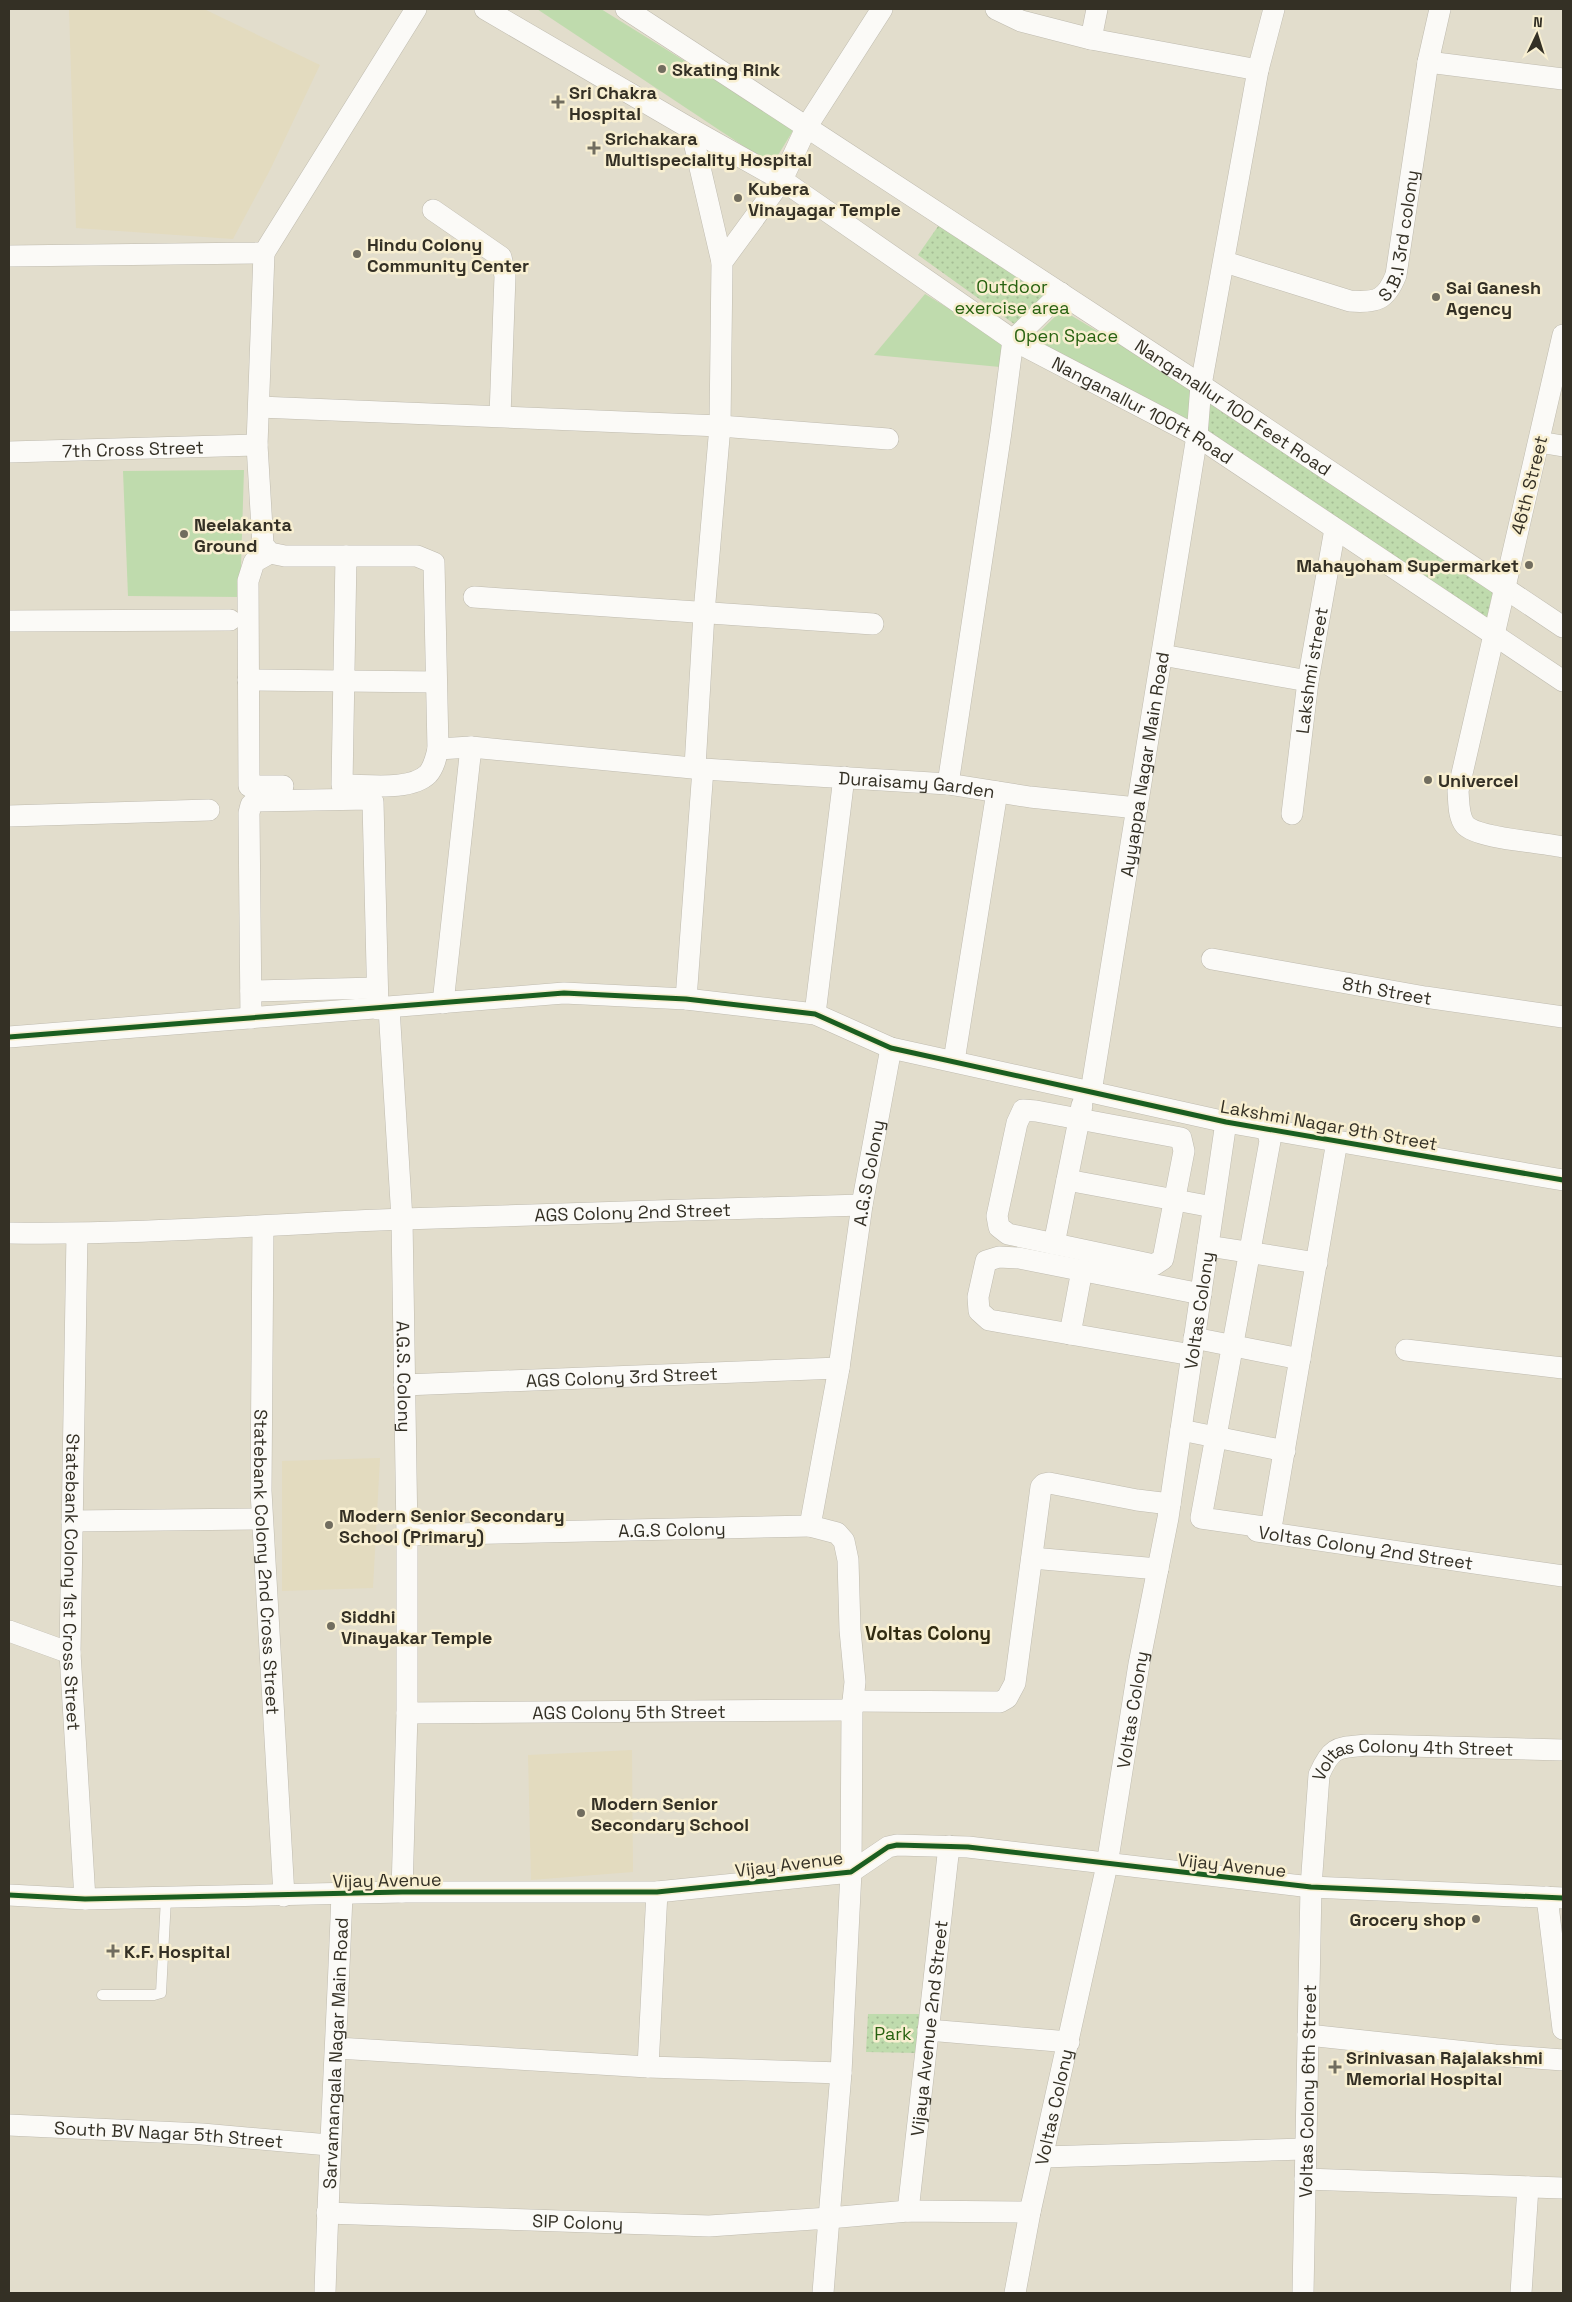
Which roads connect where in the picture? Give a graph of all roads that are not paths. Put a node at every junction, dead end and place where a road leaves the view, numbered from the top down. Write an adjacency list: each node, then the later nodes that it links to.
1 (416, 9): 17 (street)
2 (485, 9): 14 (street, Nanganallur 100ft Road)
3 (626, 9): 13 (street, Nanganallur 100 Feet Road)
4 (882, 9): 13 (street)
5 (996, 9): 9 (street)
6 (1097, 9): 9 (street)
7 (1274, 9): 11 (street, Ayyappa Nagar Main Road)
8 (1440, 9): 10 (street, S.B.I 3rd colony)
9 (1091, 39): 11 (street)
10 (1428, 62): 12 (street); 20 (street, S.B.I 3rd colony)
11 (1258, 70): 20 (street, Ayyappa Nagar Main Road)
12 (1563, 79)
13 (807, 126): 15 (street); 21 (street, Nanganallur 100 Feet Road)
14 (692, 129): 15 (street, Nanganallur 100ft Road); 19 (street)
15 (782, 180): 19 (street); 23 (street, Nanganallur 100ft Road)
16 (434, 210): 26 (street)
17 (264, 253): 18 (street); 25 (street)
18 (9, 256)
19 (722, 262): 27 (street)
20 (1225, 262): 24 (street, Ayyappa Nagar Main Road)
21 (1061, 293): 23 (street); 24 (street, Nanganallur 100 Feet Road)
22 (1563, 335): 30 (street, 46th Street)
23 (1013, 340): 28 (street, Nanganallur 100ft Road); 55 (street)
24 (1201, 385): 28 (street, Ayyappa Nagar Main Road); 37 (street, Nanganallur 100 Feet Road)
25 (259, 407): 26 (street); 31 (street)
26 (500, 416): 27 (street)
27 (720, 426): 29 (street); 39 (street)
28 (1197, 436): 34 (street, Nanganallur 100ft Road); 45 (street, Ayyappa Nagar Main Road)
29 (888, 439)
30 (1540, 442): 32 (street); 37 (street, 46th Street)
31 (258, 445): 33 (street, 7th Cross Street); 35 (street)
32 (1563, 446)
33 (9, 452)
34 (1335, 529): 44 (street, Nanganallur 100ft Road); 48 (street, Lakshmi street)
35 (270, 553): 36 (street); 46 (street)
36 (346, 556): 47 (street); 50 (street)
37 (1505, 586): 43 (street, Nanganallur 100 Feet Road); 44 (street, 46th Street)
38 (474, 597): 39 (street)
39 (704, 613): 42 (street); 53 (street)
40 (230, 620): 41 (street)
41 (9, 621)
42 (873, 624)
43 (1563, 627)
44 (1494, 635): 49 (street, Nanganallur 100ft Road); 62 (street, 46th Street)
45 (1162, 655): 48 (street); 58 (street, Ayyappa Nagar Main Road)
46 (248, 680): 47 (street); 56 (street)
47 (344, 680): 50 (street); 56 (street)
48 (1308, 681): 60 (street, Lakshmi street)
49 (1563, 681)
50 (436, 682): 52 (street)
51 (471, 747): 52 (street, Duraisamy Garden); 53 (street, Duraisamy Garden); 67 (street)
52 (438, 749): 56 (street)
53 (699, 768): 54 (street, Duraisamy Garden); 65 (street)
54 (844, 777): 55 (street, Duraisamy Garden); 68 (street)
55 (948, 784): 57 (street, Duraisamy Garden)
56 (342, 785)
57 (997, 792): 58 (street, Duraisamy Garden); 73 (street)
58 (1137, 808): 74 (street, Ayyappa Nagar Main Road)
59 (209, 810): 61 (street)
60 (1292, 814)
61 (9, 816)
62 (1563, 846)
63 (1212, 959): 69 (street, 8th Street)
64 (250, 991): 66 (street); 66 (street, A.G.S. Colony); 70 (street)
65 (686, 999): 67 (street, Lakshmi Nagar 9th Street); 68 (street, Lakshmi Nagar 9th Street)
66 (381, 1002): 67 (street, Lakshmi Nagar 9th Street); 70 (street); 84 (street, A.G.S. Colony)
67 (444, 1002)
68 (814, 1014): 72 (street, Lakshmi Nagar 9th Street)
69 (1563, 1016)
70 (251, 1018): 71 (street)
71 (9, 1037)
72 (891, 1048): 73 (street, Lakshmi Nagar 9th Street); 82 (street, A.G.S Colony)
73 (954, 1062): 74 (street, Lakshmi Nagar 9th Street)
74 (1088, 1091): 75 (street, Ayyappa Nagar Main Road); 76 (street, Lakshmi Nagar 9th Street)
75 (1079, 1119): 79 (street, Ayyappa Nagar Main Road); 81 (street); 88 (street)
76 (1226, 1122): 77 (street, Lakshmi Nagar 9th Street); 83 (street, Voltas Colony)
77 (1267, 1129): 78 (street, Lakshmi Nagar 9th Street); 90 (street)
78 (1337, 1141): 80 (street, Lakshmi Nagar 9th Street); 91 (street)
79 (1067, 1180): 81 (street); 88 (street, Ayyappa Nagar Main Road)
80 (1563, 1180)
81 (1174, 1200): 83 (street); 88 (street)
82 (862, 1205): 84 (street, AGS Colony 2nd Street); 99 (street, A.G.S Colony)
83 (1213, 1207): 89 (street, Voltas Colony)
84 (402, 1219): 85 (street, AGS Colony 2nd Street); 101 (street, A.G.S. Colony)
85 (263, 1227): 87 (street, AGS Colony 2nd Street); 106 (street, Statebank Colony 2nd Cross Street)
86 (9, 1232): 87 (street, AGS Colony 2nd Street)
87 (77, 1234): 107 (street, Statebank Colony 1st Cross Street)
88 (1054, 1244)
89 (1208, 1246): 90 (street); 93 (street, Voltas Colony)
90 (1250, 1252): 91 (street); 95 (street)
91 (1317, 1263): 98 (street)
92 (1082, 1270): 93 (street); 94 (street); 94 (street)
93 (1201, 1294): 96 (street, Voltas Colony)
94 (1070, 1334): 96 (street)
95 (1233, 1346): 96 (street); 98 (street); 103 (street)
96 (1193, 1347): 102 (street, Voltas Colony)
97 (1406, 1350): 100 (street)
98 (1300, 1359): 104 (street)
99 (839, 1368): 101 (street, AGS Colony 3rd Street); 108 (street, A.G.S Colony)
100 (1563, 1368)
101 (404, 1385): 109 (street, A.G.S. Colony)
102 (1181, 1430): 103 (street); 105 (street, Voltas Colony)
103 (1216, 1437): 104 (street); 104 (street)
104 (1285, 1451)
105 (1169, 1511): 110 (street, Voltas Colony 2nd Street); 111 (street, Voltas Colony); 112 (street, Voltas Colony 2nd Street)
106 (262, 1519): 107 (street); 126 (street, Statebank Colony 2nd Cross Street)
107 (72, 1521): 114 (street, Statebank Colony 1st Cross Street)
108 (810, 1526): 109 (street, A.G.S Colony); 115 (street)
109 (407, 1535): 116 (street)
110 (1032, 1558): 111 (street); 115 (street, AGS Colony 5th Street)
111 (1158, 1569): 119 (street, Voltas Colony)
112 (1563, 1576)
113 (9, 1630): 114 (street)
114 (70, 1654): 127 (street, Statebank Colony 1st Cross Street)
115 (852, 1706): 116 (street, AGS Colony 5th Street); 120 (street)
116 (407, 1713): 122 (street)
117 (1563, 1750): 121 (street, Voltas Colony 4th Street)
118 (949, 1846): 119 (street, Vijay Avenue); 120 (street, Vijay Avenue); 131 (street, Vijaya Avenue 2nd Street)
119 (1107, 1865): 121 (street, Vijay Avenue); 134 (street, Voltas Colony)
120 (851, 1872): 123 (street, Vijay Avenue); 138 (street, Vijay Avenue)
121 (1311, 1888): 129 (street, Vijay Avenue); 133 (street, Voltas Colony 6th Street)
122 (402, 1892): 123 (street, Vijay Avenue); 124 (street, Vijay Avenue)
123 (657, 1892): 137 (street)
124 (342, 1894): 126 (street, Vijay Avenue); 135 (street, Sarvamangala Nagar Main Road)
125 (9, 1895): 127 (street, Vijay Avenue)
126 (284, 1896): 128 (street, Vijay Avenue)
127 (85, 1898): 128 (street, Vijay Avenue)
128 (166, 1898): 130 (lane)
129 (1555, 1898): 132 (street)
130 (102, 1995)
131 (928, 2030): 134 (street); 146 (street, Vijaya Avenue 2nd Street)
132 (1563, 2030)
133 (1308, 2035): 136 (street); 141 (street, Voltas Colony 6th Street)
134 (1069, 2042): 142 (street, Voltas Colony)
135 (337, 2048): 137 (street); 140 (street, Sarvamangala Nagar Main Road)
136 (1563, 2060)
137 (648, 2066): 138 (street)
138 (841, 2074): 149 (street, Vijay Avenue)
139 (9, 2125): 140 (street, South BV Nagar 5th Street)
140 (330, 2145): 148 (street, Sarvamangala Nagar Main Road)
141 (1305, 2149): 142 (street); 143 (street, Voltas Colony 6th Street)
142 (1043, 2157): 147 (street, Voltas Colony)
143 (1305, 2179): 144 (street); 153 (street, Voltas Colony 6th Street)
144 (1528, 2187): 145 (street); 154 (street)
145 (1563, 2188)
146 (908, 2211): 147 (street); 149 (street)
147 (1030, 2212): 152 (street, Voltas Colony)
148 (327, 2213): 149 (street, SIP Colony); 150 (street, Sarvamangala Nagar Main Road)
149 (829, 2218): 151 (street, Vijay Avenue)
150 (325, 2293)
151 (823, 2293)
152 (1015, 2293)
153 (1303, 2293)
154 (1521, 2293)

